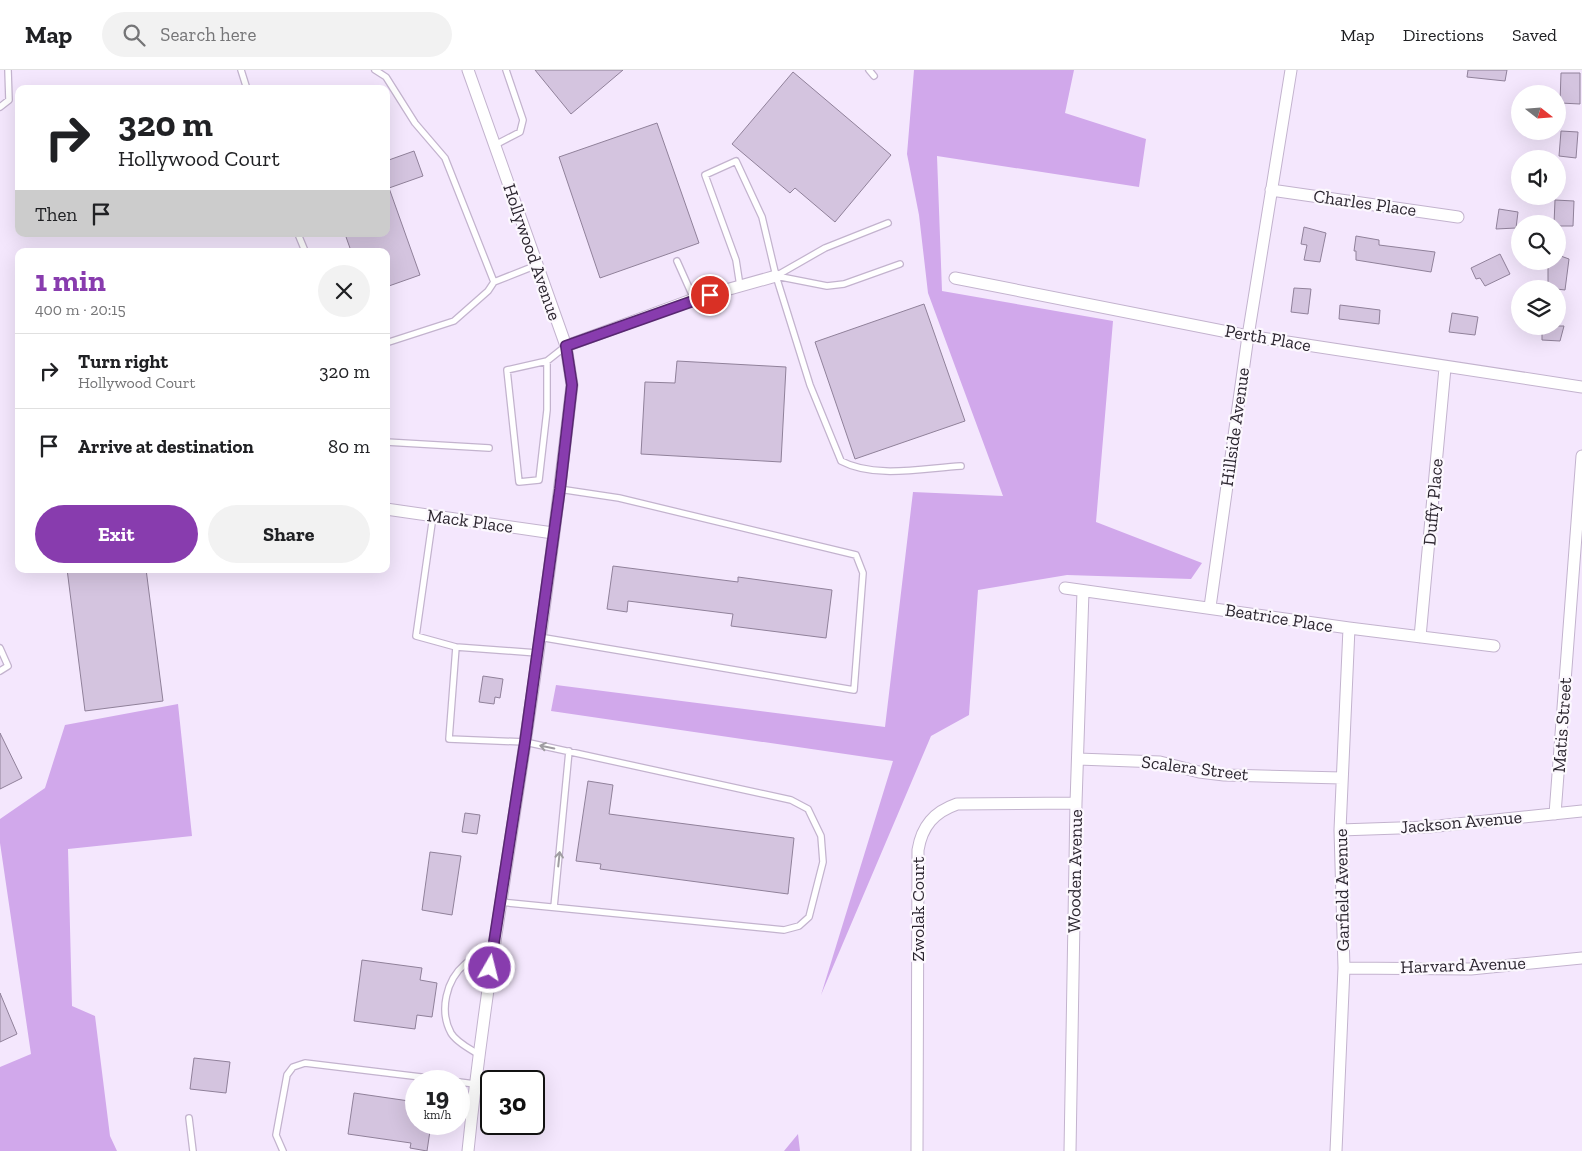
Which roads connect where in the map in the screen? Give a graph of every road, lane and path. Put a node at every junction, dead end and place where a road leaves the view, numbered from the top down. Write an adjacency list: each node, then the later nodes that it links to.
1 (8, 70): 10 (lane)
2 (241, 70): 9 (lane)
3 (376, 70): 20 (lane)
4 (468, 70): 11 (street, Hollywood Avenue)
5 (506, 70): 11 (lane)
6 (869, 70): 8 (lane)
7 (1291, 70): 12 (street, Hillside Avenue)
8 (874, 76)
9 (246, 85)
10 (0, 108)
11 (495, 145): 17 (street, Hollywood Avenue)
12 (1271, 190): 13 (street, Charles Place); 23 (street, Hillside Avenue)
13 (1458, 217)
14 (888, 222): 18 (lane)
15 (677, 261): 22 (lane)
16 (900, 264): 18 (lane)
17 (537, 265): 20 (lane); 25 (street, Hollywood Avenue)
18 (776, 276): 21 (street); 21 (lane); 32 (lane)
19 (955, 278): 23 (street, Perth Place)
20 (494, 282): 24 (lane)
21 (740, 286): 22 (street)
22 (694, 299): 25 (street)
23 (1248, 336): 27 (street, Perth Place); 39 (street, Hillside Avenue)
24 (390, 342)
25 (566, 346): 26 (lane); 33 (street, Hollywood Avenue)
26 (547, 361): 26 (lane)
27 (1445, 368): 28 (street, Perth Place); 42 (street, Duffy Place)
28 (1582, 387)
29 (390, 442): 30 (lane)
30 (489, 448)
31 (1582, 456): 54 (street, Matis Street)
32 (961, 466)
33 (560, 489): 36 (street, Hollywood Avenue); 41 (lane)
34 (390, 510): 35 (street, Mack Place)
35 (433, 516): 36 (street, Mack Place); 45 (lane)
36 (553, 533): 41 (street, Hollywood Avenue)
37 (1065, 588): 38 (street, Beatrice Place)
38 (1083, 592): 39 (street, Beatrice Place); 50 (street, Wooden Avenue)
39 (1210, 607): 40 (street, Beatrice Place)
40 (1349, 628): 42 (street, Beatrice Place); 51 (street, Garfield Avenue)
41 (539, 637): 46 (street, Hollywood Avenue)
42 (1420, 637): 43 (street, Beatrice Place)
43 (1494, 646)
44 (0, 648): 47 (lane)
45 (456, 648): 46 (lane); 48 (lane)
46 (536, 653): 48 (street, Hollywood Avenue)
47 (0, 671)
48 (525, 742): 49 (lane, one-way to 48); 56 (street, Hollywood Avenue)
49 (569, 751): 57 (lane, one-way to 49); 57 (lane)
50 (1078, 759): 51 (street, Scalera Street); 52 (street, Wooden Avenue)
51 (1342, 778): 55 (street, Garfield Avenue)
52 (1076, 803): 69 (street, Zwolak Court); 70 (street, Wooden Avenue)
53 (1582, 811): 54 (street, Jackson Avenue)
54 (1555, 814): 55 (street, Jackson Avenue)
55 (1340, 830): 60 (street, Garfield Avenue)
56 (499, 902): 57 (lane); 58 (street, Hollywood Avenue)
57 (554, 907)
58 (493, 950): 61 (street, Hollywood Avenue); 61 (lane)
59 (1582, 958): 60 (street, Harvard Avenue)
60 (1344, 968): 71 (street, Garfield Avenue)
61 (478, 1054): 64 (street, Hollywood Avenue)
62 (405, 1075): 67 (lane)
63 (470, 1083): 64 (lane)
64 (475, 1084): 68 (street, Hollywood Avenue)
65 (189, 1118): 66 (lane)
66 (193, 1151)
67 (283, 1151)
68 (468, 1151)
69 (917, 1151)
70 (1070, 1151)
71 (1336, 1151)

